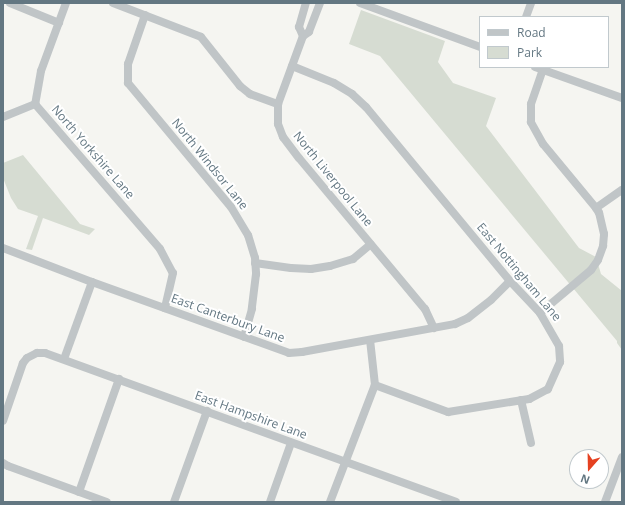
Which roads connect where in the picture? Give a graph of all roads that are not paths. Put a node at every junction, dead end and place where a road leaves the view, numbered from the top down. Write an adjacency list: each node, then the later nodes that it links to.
1 (10, 3): 10 (street)
2 (66, 3): 10 (street, North Yorkshire Lane)
3 (113, 3): 8 (street)
4 (306, 3): 11 (street, North Liverpool Lane)
5 (320, 3): 11 (street, North Liverpool Lane)
6 (360, 3): 12 (street)
7 (531, 3): 9 (street)
8 (145, 15): 17 (street); 23 (street, North Windsor Lane)
9 (526, 16)
10 (59, 23): 16 (street, North Yorkshire Lane)
11 (302, 36): 13 (street, North Liverpool Lane)
12 (479, 47)
13 (292, 66): 17 (street, North Liverpool Lane); 24 (street, East Nottingham Lane)
14 (539, 68): 15 (street); 20 (street)
15 (622, 98)
16 (35, 104): 18 (street); 26 (street, North Yorkshire Lane)
17 (278, 104): 21 (street, North Liverpool Lane)
18 (3, 117)
19 (622, 190): 20 (street)
20 (596, 208): 27 (street)
21 (372, 244): 23 (street); 28 (street, North Liverpool Lane)
22 (3, 248): 25 (street, East Canterbury Lane)
23 (255, 262): 29 (street, North Windsor Lane)
24 (510, 281): 27 (street, East Nottingham Lane); 28 (street, East Canterbury Lane)
25 (92, 282): 26 (street, East Canterbury Lane); 31 (street)
26 (165, 308): 29 (street, East Canterbury Lane)
27 (540, 312): 34 (street, East Nottingham Lane)
28 (434, 328): 30 (street, East Canterbury Lane)
29 (244, 337): 30 (street, East Canterbury Lane)
30 (370, 340): 33 (street)
31 (64, 360): 32 (street, East Hampshire Lane); 36 (street, East Hampshire Lane)
32 (119, 379): 35 (street, East Hampshire Lane); 42 (street)
33 (375, 385): 34 (street, East Nottingham Lane); 40 (street)
34 (521, 400): 38 (street)
35 (207, 412): 37 (street, East Hampshire Lane); 45 (street)
36 (3, 421)
37 (291, 443): 40 (street, East Hampshire Lane); 46 (street)
38 (530, 443)
39 (622, 457): 50 (street)
40 (345, 462): 43 (street, East Hampshire Lane); 47 (street)
41 (3, 463): 42 (street)
42 (79, 492): 44 (street)
43 (431, 493): 48 (street); 49 (street, East Hampshire Lane)
44 (107, 502)
45 (174, 502)
46 (270, 502)
47 (330, 502)
48 (428, 502)
49 (456, 502)
50 (605, 502)

